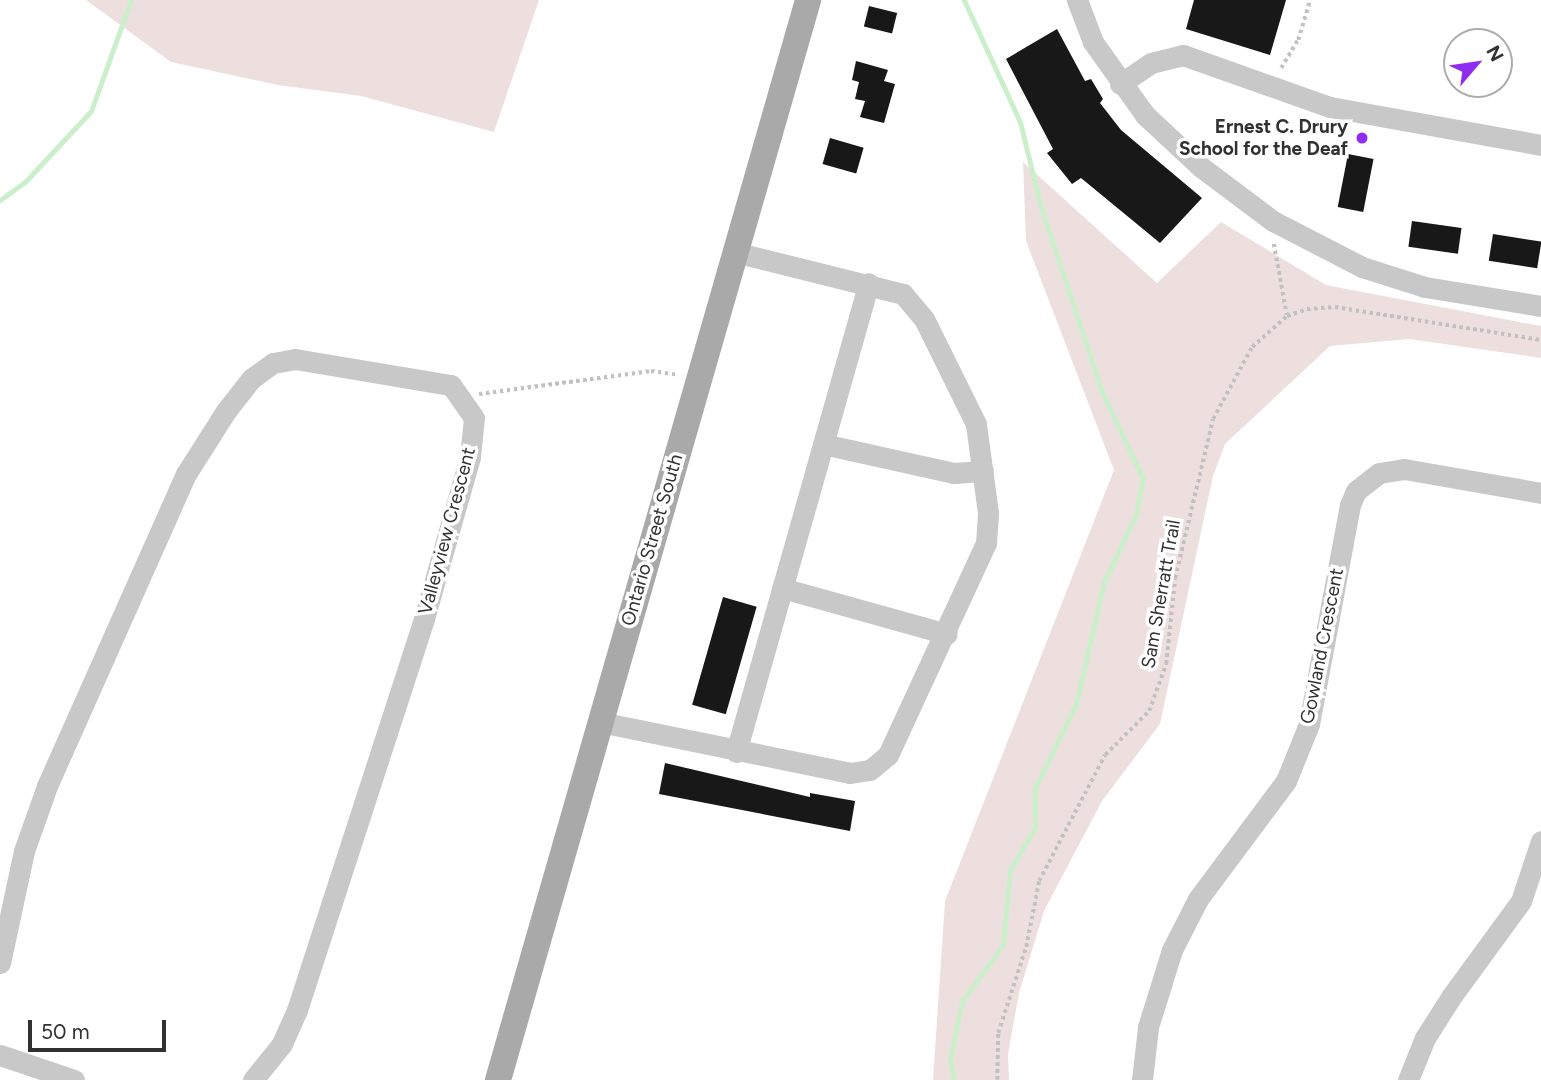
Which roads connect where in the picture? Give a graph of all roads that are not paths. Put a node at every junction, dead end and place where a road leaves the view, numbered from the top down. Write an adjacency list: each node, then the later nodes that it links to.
1 (807, 0): 5 (main road, Ontario Street South)
2 (1077, 0): 3 (street)
3 (1120, 84): 4 (street); 7 (street)
4 (1541, 145)
5 (735, 252): 6 (street); 13 (main road, Ontario Street South)
6 (869, 283): 8 (street); 9 (street)
7 (1541, 306)
8 (823, 444): 9 (street); 11 (street)
9 (983, 471): 12 (street)
10 (1541, 493): 21 (street, Gowland Crescent)
11 (782, 588): 12 (street); 14 (street)
12 (947, 634): 14 (street)
13 (600, 722): 14 (street); 20 (main road, Ontario Street South)
14 (736, 751)
15 (1541, 841): 22 (street)
16 (0, 963): 19 (street, Valleyview Crescent)
17 (0, 1055): 18 (street)
18 (74, 1080)
19 (253, 1080)
20 (498, 1080)
21 (1142, 1080)
22 (1408, 1080)

